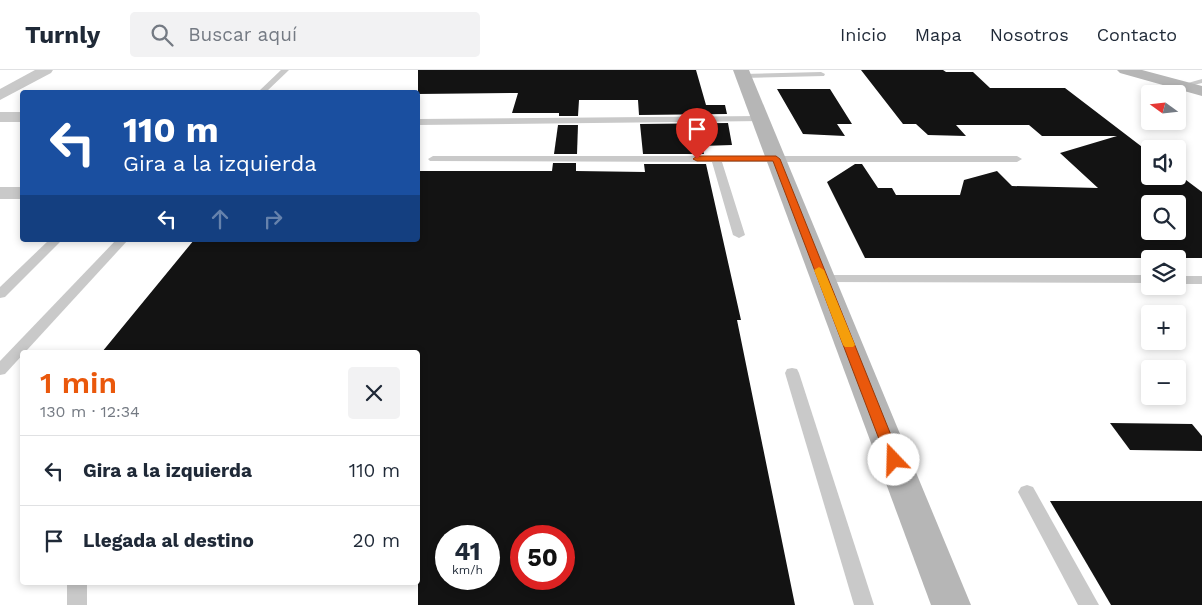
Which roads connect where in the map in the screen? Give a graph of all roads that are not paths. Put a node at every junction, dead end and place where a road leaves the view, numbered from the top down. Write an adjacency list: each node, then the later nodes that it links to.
1 (46, 70): 13 (street)
2 (285, 70): 11 (lane)
3 (1125, 70): 5 (main road)
4 (742, 73): 6 (lane); 16 (main road)
5 (1154, 73): 8 (main road)
6 (821, 74)
7 (1202, 81): 9 (lane)
8 (1183, 85)
9 (1186, 86)
10 (1186, 86): 12 (main road)
11 (264, 90)
12 (1202, 91)
13 (0, 95)
14 (0, 117): 15 (street)
15 (20, 117)
16 (760, 119): 17 (lane); 20 (main road)
17 (420, 122)
18 (434, 159): 19 (lane)
19 (716, 159): 20 (lane); 24 (lane)
20 (776, 159): 21 (lane); 27 (main road)
21 (1017, 159)
22 (0, 193): 23 (street)
23 (20, 193)
24 (739, 235)
25 (54, 242): 31 (lane)
26 (120, 242): 32 (lane)
27 (823, 279): 28 (lane); 38 (main road)
28 (1141, 279)
29 (1186, 280): 30 (lane)
30 (1202, 280)
31 (0, 294)
32 (0, 370)
33 (792, 373): 37 (lane)
34 (1028, 492): 39 (lane)
35 (77, 585): 36 (lane)
36 (77, 605)
37 (864, 605)
38 (951, 605)
39 (1089, 605)

